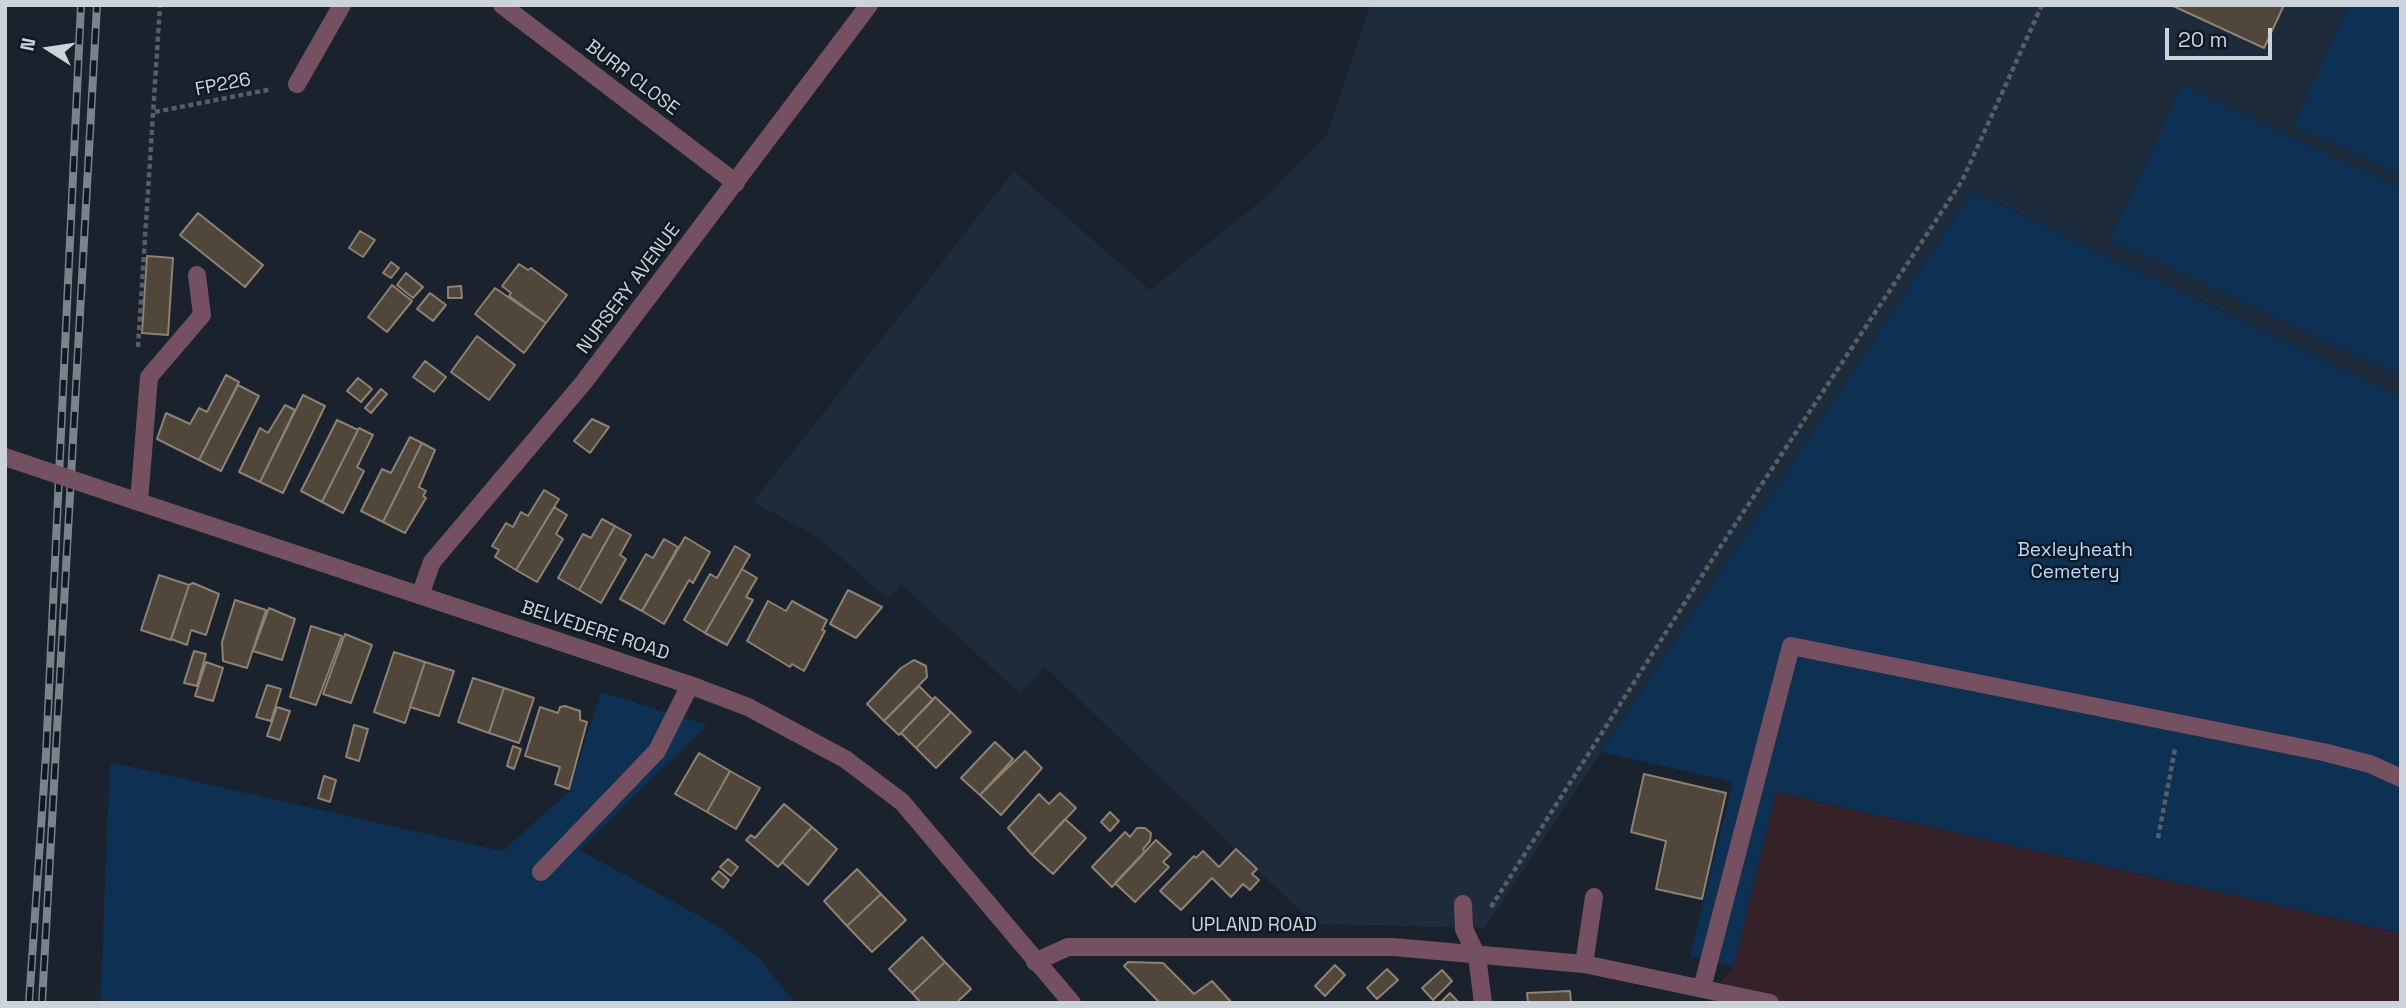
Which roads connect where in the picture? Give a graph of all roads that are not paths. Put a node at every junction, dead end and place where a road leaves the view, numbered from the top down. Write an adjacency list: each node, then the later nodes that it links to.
1 (342, 5): 4 (street)
2 (502, 5): 5 (street, BURR CLOSE)
3 (869, 5): 5 (street, NURSERY AVENUE)
4 (297, 84)
5 (736, 183): 9 (street, NURSERY AVENUE)
6 (197, 275): 8 (street)
7 (5, 457): 8 (street, BELVEDERE ROAD, bridge)
8 (137, 502): 9 (street, BELVEDERE ROAD)
9 (420, 595): 10 (street, BELVEDERE ROAD)
10 (690, 685): 12 (street); 16 (street, BELVEDERE ROAD)
11 (2401, 778): 18 (street)
12 (541, 872)
13 (1594, 897): 17 (street)
14 (1463, 905): 15 (street)
15 (1477, 956): 16 (street, UPLAND ROAD); 17 (street, UPLAND ROAD); 20 (street)
16 (1035, 962): 19 (street, BELVEDERE ROAD)
17 (1584, 964): 18 (street, UPLAND ROAD)
18 (1702, 988): 21 (street, UPLAND ROAD)
19 (1072, 1003)
20 (1483, 1003)
21 (1770, 1003)

